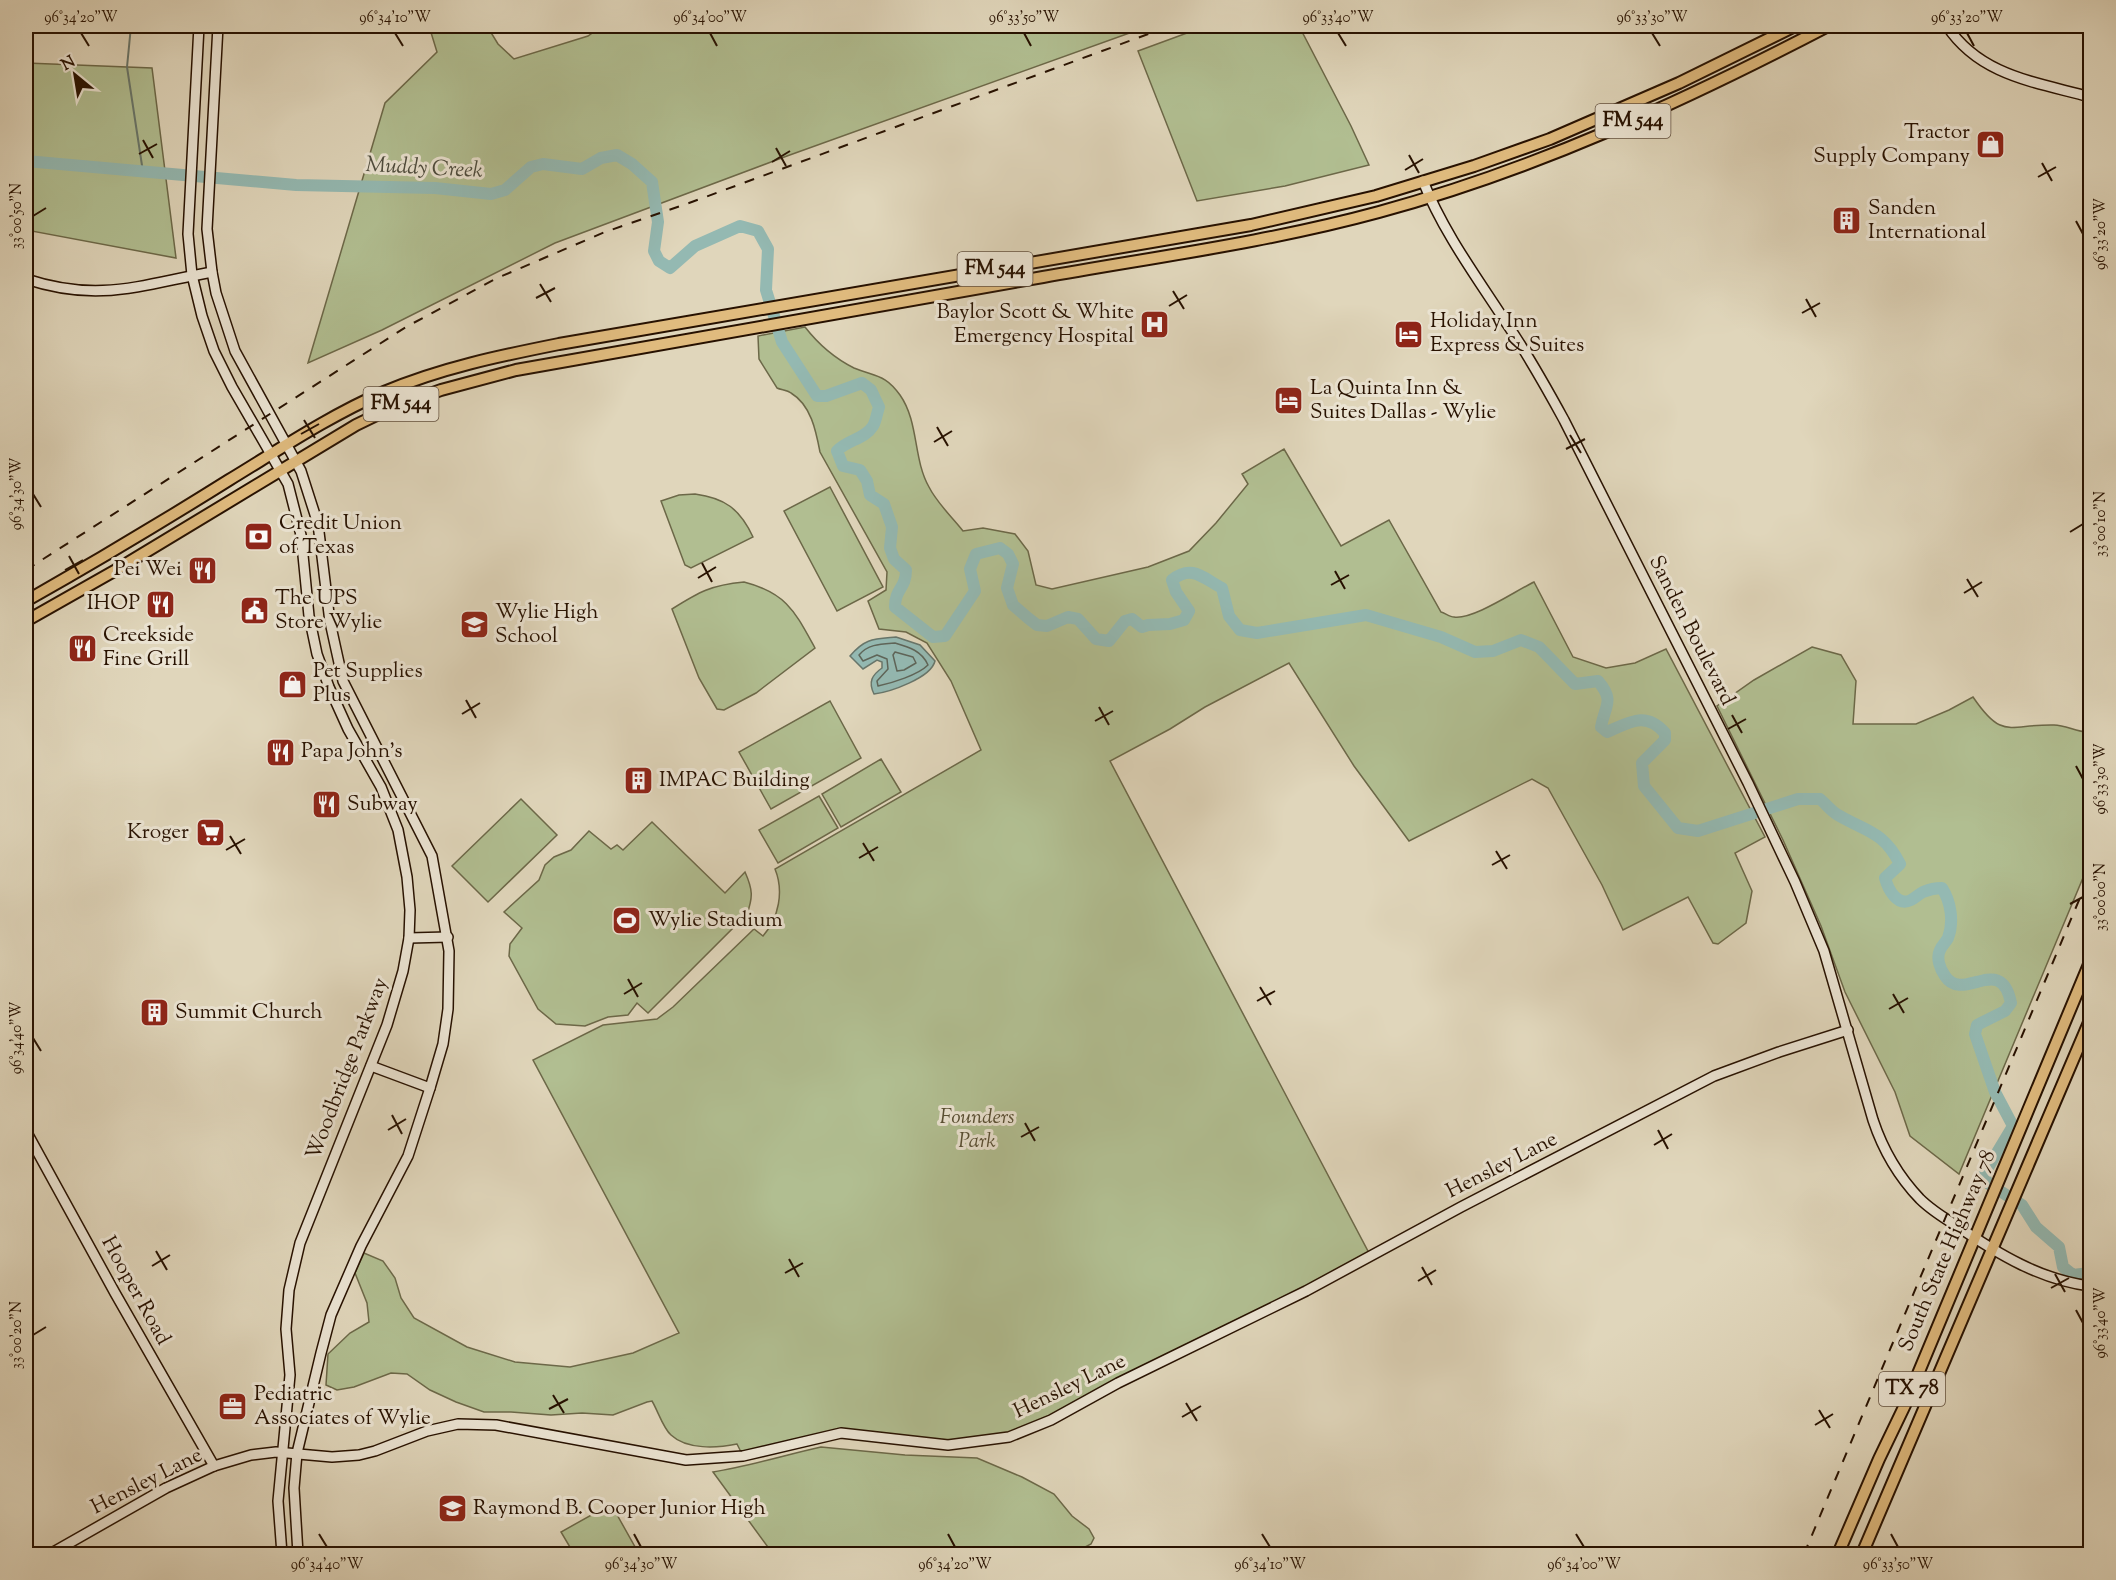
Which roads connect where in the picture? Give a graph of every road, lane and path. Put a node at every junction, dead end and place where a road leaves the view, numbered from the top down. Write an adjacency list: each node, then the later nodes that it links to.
1 (199, 26): 14 (street, Woodbridge Parkway)
2 (218, 26): 12 (street)
3 (1795, 26): 6 (main road, FM 544 / FM 544)
4 (1828, 26): 7 (main road, FM 544 / FM 544)
5 (1947, 26): 8 (street)
6 (1689, 78): 7 (main road); 9 (main road, FM 544 / FM 544)
7 (1697, 92): 10 (main road, FM 544 / FM 544)
8 (2091, 97)
9 (1423, 181): 10 (street, Sanden Boulevard); 11 (main road, FM 544 / FM 544)
10 (1429, 196): 13 (main road, FM 544 / FM 544); 34 (street, Sanden Boulevard)
11 (1070, 256): 13 (main road); 16 (main road, FM 544 / FM 544)
12 (212, 272): 14 (street); 18 (street)
13 (1072, 272): 17 (main road, FM 544 / FM 544)
14 (192, 275): 15 (street); 19 (street, Woodbridge Parkway)
15 (26, 279)
16 (559, 344): 17 (main road); 18 (main road, FM 544 / FM 544)
17 (562, 362): 20 (main road, FM 544 / FM 544)
18 (287, 445): 19 (main road, FM 544 / FM 544); 20 (street)
19 (271, 454): 21 (street, Woodbridge Parkway); 24 (main road, FM 544 / FM 544)
20 (296, 460): 21 (main road, FM 544 / FM 544); 22 (street)
21 (280, 470): 23 (street, Woodbridge Parkway); 25 (main road, FM 544 / FM 544)
22 (324, 569): 23 (street); 26 (street)
23 (305, 572): 27 (street, Woodbridge Parkway)
24 (26, 601)
25 (26, 621)
26 (344, 681): 27 (street); 28 (street)
27 (329, 687): 29 (street, Woodbridge Parkway)
28 (395, 780): 29 (street); 31 (street)
29 (381, 787): 30 (street, Woodbridge Parkway)
30 (409, 938): 31 (street); 35 (street, Woodbridge Parkway)
31 (448, 938): 36 (street)
32 (2091, 962): 38 (main road, South State Highway 78 / TX 78)
33 (2091, 1020): 39 (main road, South State Highway 78 / TX 78)
34 (1848, 1030): 38 (street, Sanden Boulevard); 42 (street, Hensley Lane)
35 (371, 1066): 36 (street); 41 (street, Woodbridge Parkway)
36 (430, 1088): 42 (street)
37 (26, 1131): 43 (street, Hooper Road)
38 (1974, 1238): 39 (street, Sanden Boulevard); 47 (main road, South State Highway 78 / TX 78)
39 (1992, 1248): 40 (street, Sanden Boulevard); 48 (main road, South State Highway 78 / TX 78)
40 (2091, 1286)
41 (282, 1452): 42 (street, Hensley Lane); 43 (street, Hensley Lane); 45 (street, Woodbridge Parkway)
42 (297, 1453): 46 (street)
43 (214, 1466): 44 (street, Hensley Lane)
44 (50, 1554)
45 (282, 1554)
46 (298, 1554)
47 (1838, 1554)
48 (1862, 1554)

